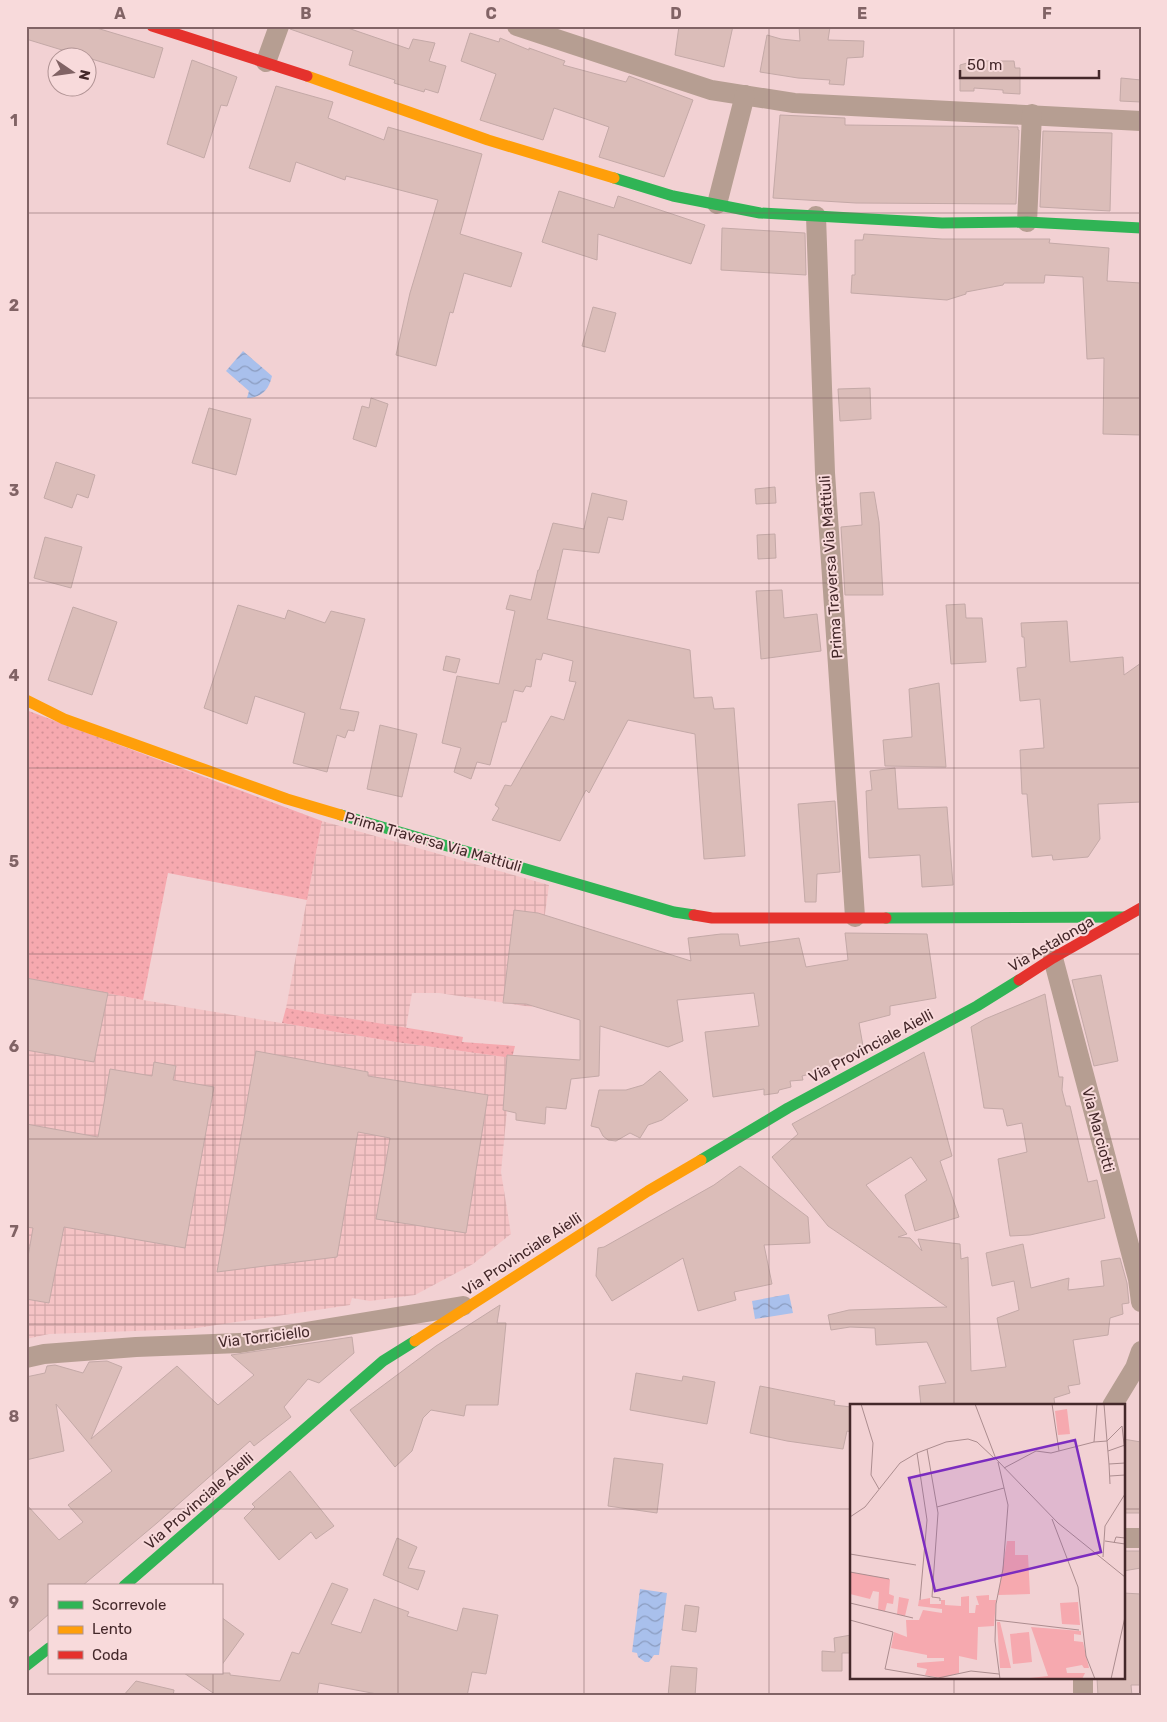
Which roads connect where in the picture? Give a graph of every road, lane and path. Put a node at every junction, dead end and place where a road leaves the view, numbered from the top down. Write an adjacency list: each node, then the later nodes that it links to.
1 (152, 26): 4 (street)
2 (279, 26): 4 (street)
3 (517, 26): 5 (street)
4 (266, 62): 8 (street)
5 (745, 95): 6 (street); 8 (street)
6 (1032, 114): 7 (street); 10 (street)
7 (1141, 121)
8 (717, 204): 9 (street)
9 (816, 216): 10 (street); 14 (street, Prima Traversa Via Mattiuli)
10 (1027, 222): 11 (street)
11 (1141, 228)
12 (26, 700): 14 (street, Prima Traversa Via Mattiuli)
13 (1141, 908): 15 (street, Via Astalonga)
14 (855, 917): 15 (street, Prima Traversa Via Mattiuli)
15 (1127, 917): 16 (street, Via Astalonga)
16 (1053, 958): 17 (street, Via Astalonga); 18 (street, Via Marciotti)
17 (977, 1006): 19 (street, Via Provinciale Aielli)
18 (1141, 1302)
19 (470, 1305): 21 (street, Via Torriciello); 25 (street, Via Provinciale Aielli)
20 (1141, 1351): 22 (street)
21 (26, 1358)
22 (1113, 1404)
23 (1124, 1538): 24 (street)
24 (1141, 1538)
25 (126, 1584)
26 (48, 1649): 27 (street)
27 (26, 1666)
28 (1084, 1680): 29 (street)
29 (1083, 1696)

